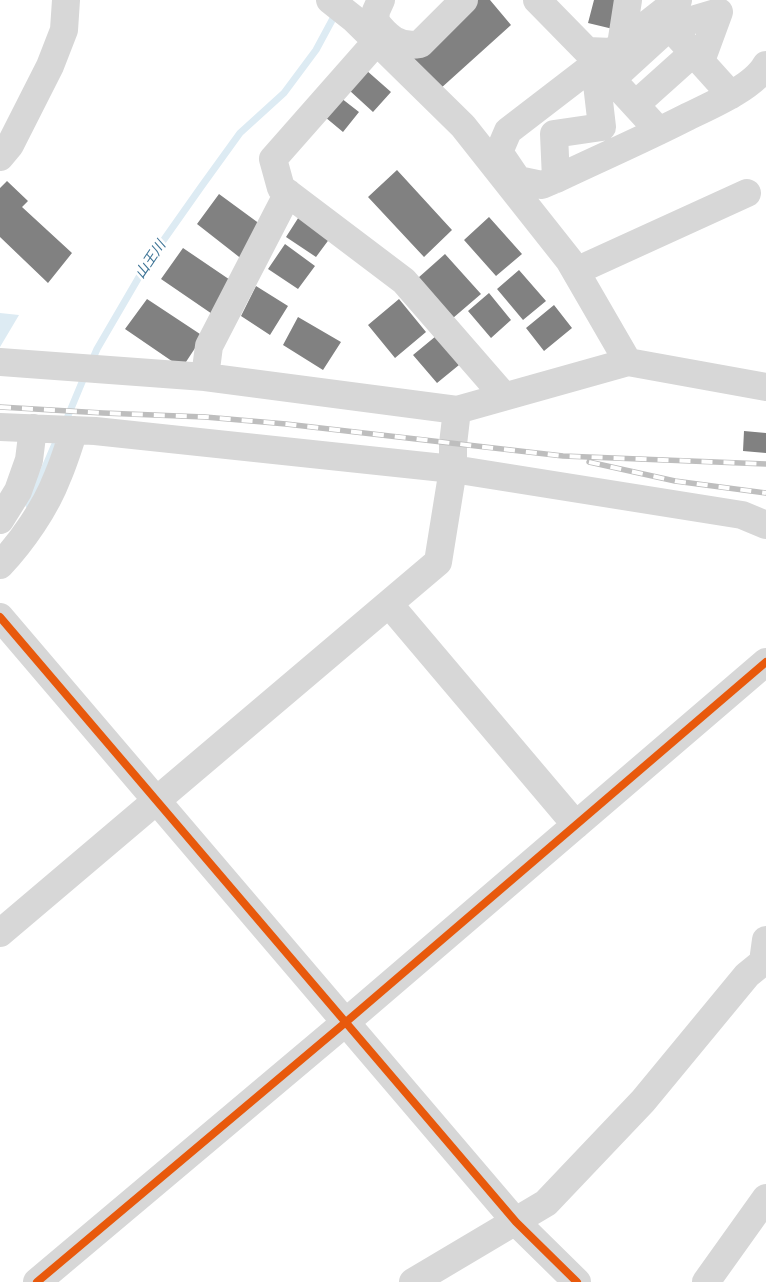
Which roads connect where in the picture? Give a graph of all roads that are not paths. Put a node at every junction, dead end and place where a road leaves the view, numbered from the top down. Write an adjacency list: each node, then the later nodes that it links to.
1 (66, 0): 15 (street)
2 (381, 0): 3 (street)
3 (464, 0)
4 (536, 0): 10 (street)
5 (628, 0): 10 (street)
6 (331, 1): 8 (street)
7 (669, 14): 9 (street); 9 (street); 10 (street); 10 (street)
8 (377, 41): 16 (street); 18 (street)
9 (697, 57): 12 (street); 13 (street)
10 (609, 62): 13 (street); 16 (street); 17 (street)
11 (766, 65): 12 (street)
12 (731, 95): 14 (street)
13 (635, 105): 14 (street)
14 (659, 131): 17 (street)
15 (0, 157)
16 (510, 178): 17 (street); 20 (street)
17 (556, 179)
18 (288, 193): 23 (street); 25 (street)
19 (747, 193): 20 (street)
20 (576, 272): 22 (street)
21 (0, 362): 23 (street)
22 (628, 362): 24 (street); 25 (street)
23 (205, 377): 26 (street)
24 (766, 387)
25 (504, 396): 26 (street)
26 (456, 410): 29 (street)
27 (0, 427): 28 (street)
28 (56, 429): 29 (street); 30 (street); 32 (street)
29 (453, 469): 31 (street); 33 (street)
30 (0, 520)
31 (766, 525)
32 (0, 564)
33 (389, 604): 36 (street); 37 (street)
34 (0, 618): 36 (street)
35 (766, 662): 37 (street)
36 (156, 800): 38 (street); 40 (street)
37 (576, 825): 40 (street)
38 (0, 933)
39 (765, 956): 42 (street)
40 (346, 1022): 42 (street); 43 (street)
41 (766, 1198): 46 (street)
42 (516, 1222): 44 (street); 45 (street)
43 (37, 1282)
44 (413, 1282)
45 (577, 1282)
46 (706, 1282)

